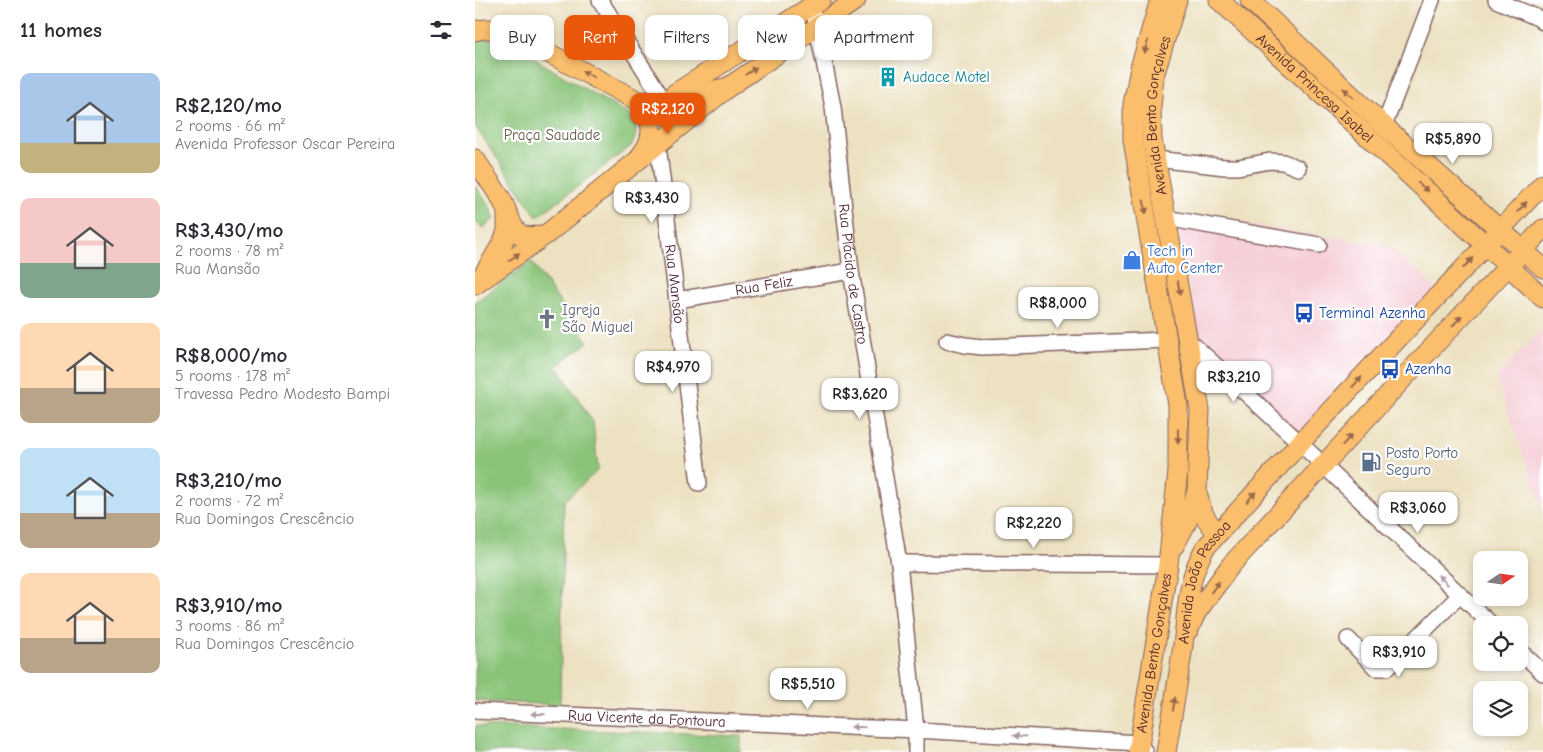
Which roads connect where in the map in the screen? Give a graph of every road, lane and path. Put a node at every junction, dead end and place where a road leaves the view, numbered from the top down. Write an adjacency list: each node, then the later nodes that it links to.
1 (600, 0): 16 (street)
2 (856, 0): 10 (main road)
3 (1160, 0): 39 (main road, Avenida Bento Gonçalves, one-way to 39)
4 (1177, 0): 21 (main road, Avenida Bento Gonçalves)
5 (1219, 0): 31 (main road, Avenida Princesa Isabel, one-way to 31)
6 (1250, 0): 18 (main road, Avenida Princesa Isabel, one-way to 6)
7 (1432, 0): 18 (street)
8 (1496, 0): 11 (street)
9 (817, 3): 16 (main road)
10 (834, 15)
11 (1543, 22)
12 (815, 27): 15 (main road, one-way to 12)
13 (475, 32): 17 (main road, one-way to 13)
14 (824, 60): 35 (street, Rua Plácido de Castro)
15 (727, 88): 16 (main road); 19 (main road)
16 (664, 100): 17 (main road)
17 (638, 101): 22 (main road)
18 (1384, 126): 28 (main road, Avenida Princesa Isabel)
19 (658, 145): 22 (main road); 38 (street, Rua Mansão)
20 (475, 159): 25 (main road)
21 (1156, 159): 23 (street); 26 (main road, Avenida Bento Gonçalves)
22 (631, 167): 29 (main road)
23 (1298, 168)
24 (1543, 184): 28 (main road, Avenida João Pessoa, one-way to 24)
25 (507, 214): 29 (main road); 36 (main road)
26 (1166, 218): 30 (street); 40 (main road, Avenida Bento Gonçalves, one-way to 40)
27 (1543, 229): 32 (main road, Avenida João Pessoa)
28 (1501, 230): 31 (main road, Avenida João Pessoa); 32 (main road, Avenida Princesa Isabel)
29 (548, 233): 36 (main road, one-way to 29)
30 (1319, 245)
31 (1486, 245): 33 (main road, Avenida Princesa Isabel); 42 (main road, Avenida João Pessoa, one-way to 31)
32 (1523, 250): 33 (main road, Avenida João Pessoa); 34 (main road, Avenida Princesa Isabel)
33 (1509, 265): 37 (main road, Avenida Princesa Isabel); 43 (main road, Avenida João Pessoa, one-way to 33)
34 (1543, 268)
35 (851, 271): 38 (street, Rua Feliz); 48 (street, Rua Plácido de Castro)
36 (478, 283)
37 (1543, 298)
38 (677, 300): 44 (street, Rua Mansão)
39 (1167, 340): 41 (street); 47 (main road, Avenida Bento Gonçalves, one-way to 47)
40 (1188, 340): 42 (street); 45 (main road, Avenida Bento Gonçalves)
41 (947, 341)
42 (1300, 443): 43 (street); 46 (main road, Avenida João Pessoa, one-way to 42)
43 (1323, 466): 49 (street, one-way to 43); 52 (main road, Avenida João Pessoa, one-way to 43)
44 (699, 483)
45 (1197, 491): 46 (main road); 47 (main road, Avenida Bento Gonçalves)
46 (1218, 533): 52 (main road, Avenida João Pessoa)
47 (1169, 560): 48 (street); 57 (main road, Avenida Bento Gonçalves)
48 (899, 563): 56 (street, Rua Plácido de Castro)
49 (1460, 596): 50 (street); 51 (street)
50 (1482, 616)
51 (1348, 639)
52 (1183, 644): 59 (main road, Avenida Bento Gonçalves, one-way to 52)
53 (1528, 658): 54 (street)
54 (1543, 672)
55 (475, 711): 56 (street, Rua Vicente da Fontoura, one-way to 55)
56 (916, 730): 57 (street, Rua Vicente da Fontoura, one-way to 56); 58 (street, Rua Plácido de Castro)
57 (1140, 749)
58 (916, 752)
59 (1167, 752)

